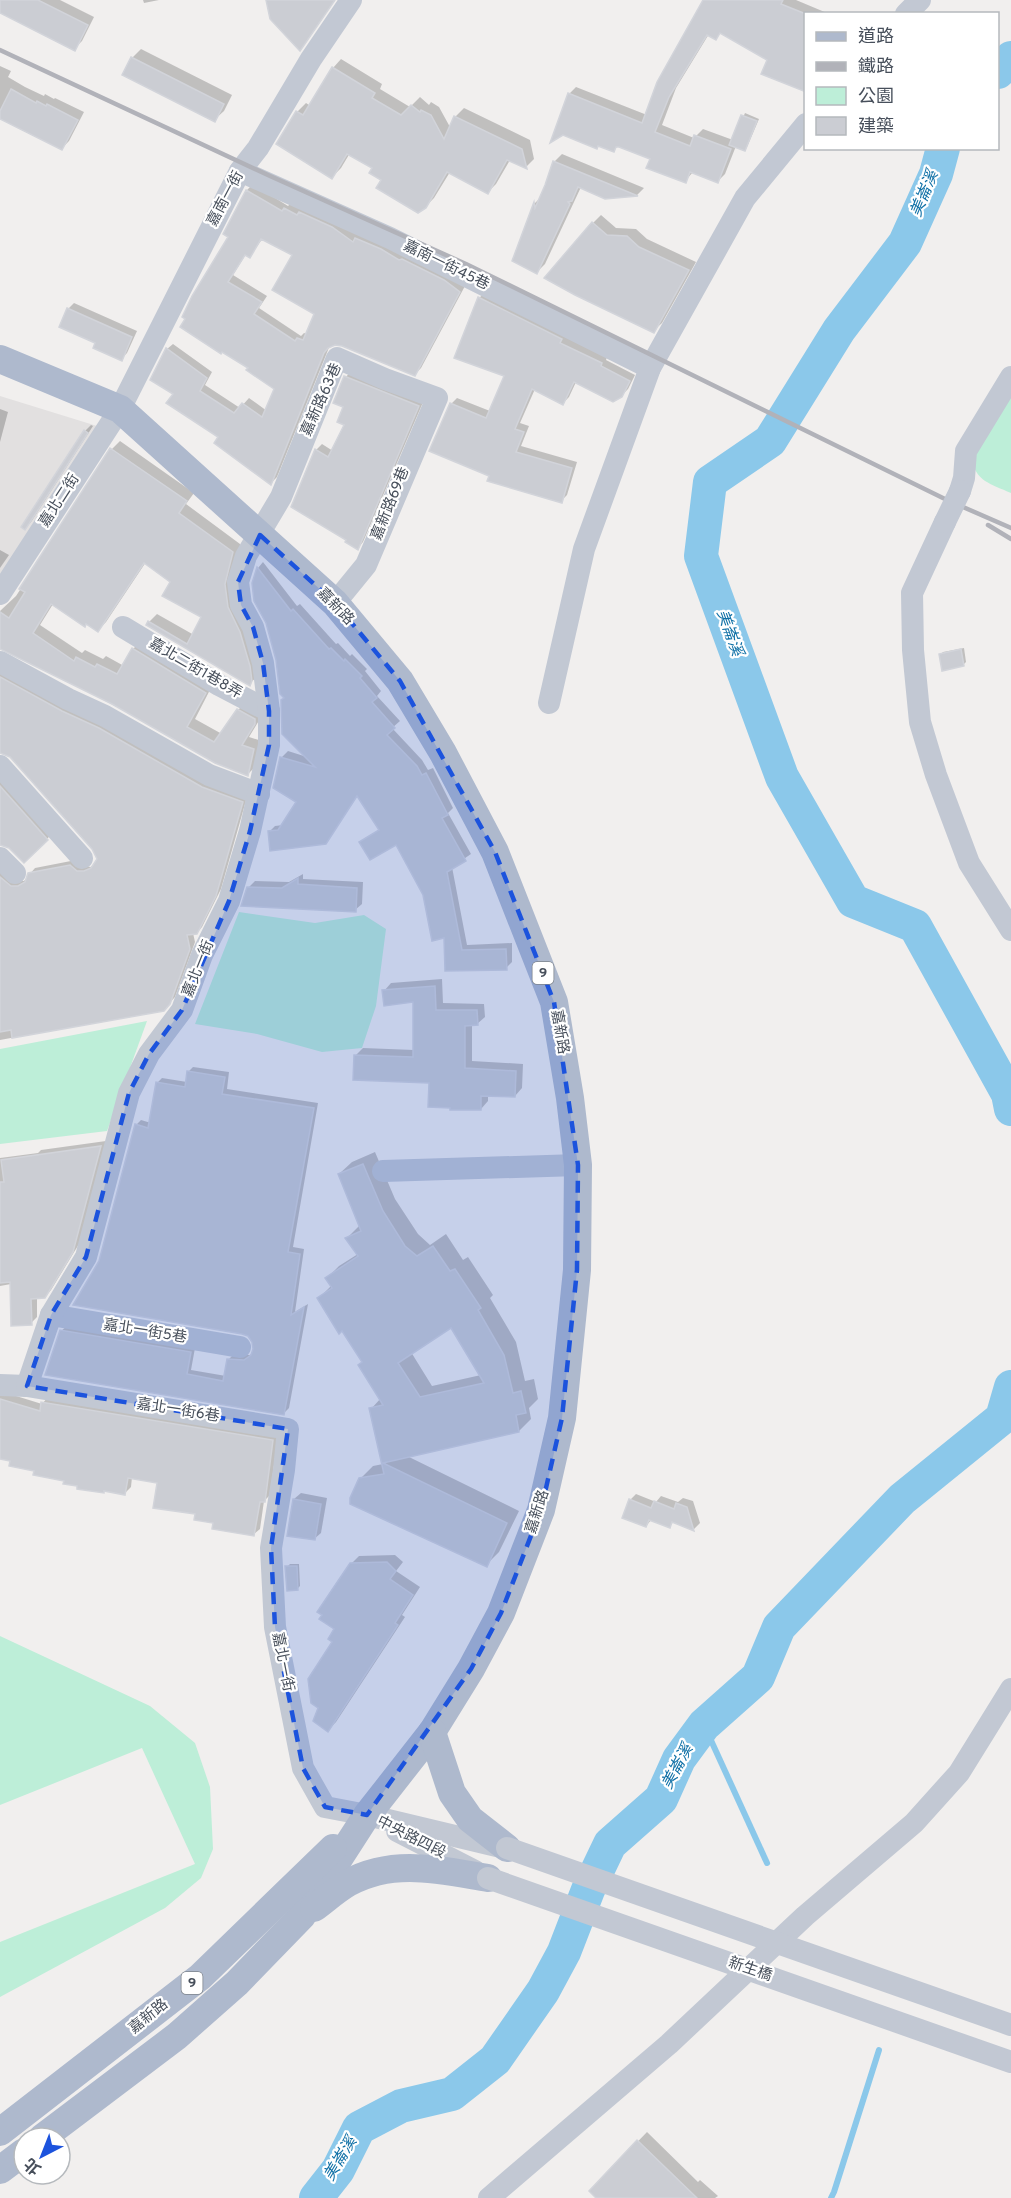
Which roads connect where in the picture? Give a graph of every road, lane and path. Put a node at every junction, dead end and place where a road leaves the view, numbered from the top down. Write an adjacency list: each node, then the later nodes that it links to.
1 (351, 0): 5 (street, 嘉南一街)
2 (920, 0): 3 (street)
3 (908, 12)
4 (804, 126): 7 (street)
5 (240, 171): 7 (street, 嘉南一街45巷); 10 (street, 嘉南一街)
6 (0, 358): 10 (main road, 嘉新路 / 9)
7 (650, 368): 16 (street)
8 (1011, 377): 21 (street, bridge)
9 (436, 398): 11 (street, 嘉新路63巷); 13 (street, 嘉新路69巷)
10 (120, 409): 11 (main road, 嘉新路 / 9); 12 (street, 嘉北二街)
11 (260, 535): 13 (main road, 嘉新路 / 9); 17 (street, 嘉北一街)
12 (0, 594)
13 (335, 603): 22 (main road, 嘉新路 / 9)
14 (123, 627): 17 (street, 嘉北二街1巷8弄)
15 (0, 662): 19 (street)
16 (549, 703)
17 (269, 711): 19 (street, 嘉北一街)
18 (0, 766): 20 (street)
19 (259, 794): 24 (street, 嘉北一街)
20 (82, 858)
21 (1011, 930)
22 (578, 1164): 23 (street); 30 (main road, 嘉新路 / 9)
23 (382, 1171)
24 (51, 1315): 25 (street, 嘉北一街5巷); 27 (street, 嘉北一街)
25 (240, 1347)
26 (0, 1385): 27 (street)
27 (27, 1386): 28 (street, 嘉北一街6巷)
28 (284, 1470): 31 (street, 嘉北一街)
29 (1011, 1689): 39 (street)
30 (432, 1732): 31 (main road, 嘉新路 / 9); 32 (main road)
31 (367, 1815): 32 (street, 中央路四段); 33 (street, 中央路四段); 34 (main road, 嘉新路 / 9); 38 (main road, 嘉新路 / 9)
32 (507, 1848): 35 (street, bridge)
33 (488, 1878): 34 (main road); 36 (street, 新生橋, bridge)
34 (302, 1916): 37 (main road, 嘉新路 / 9)
35 (1011, 2025)
36 (1011, 2062)
37 (58, 2126)
38 (0, 2132)
39 (489, 2198)

